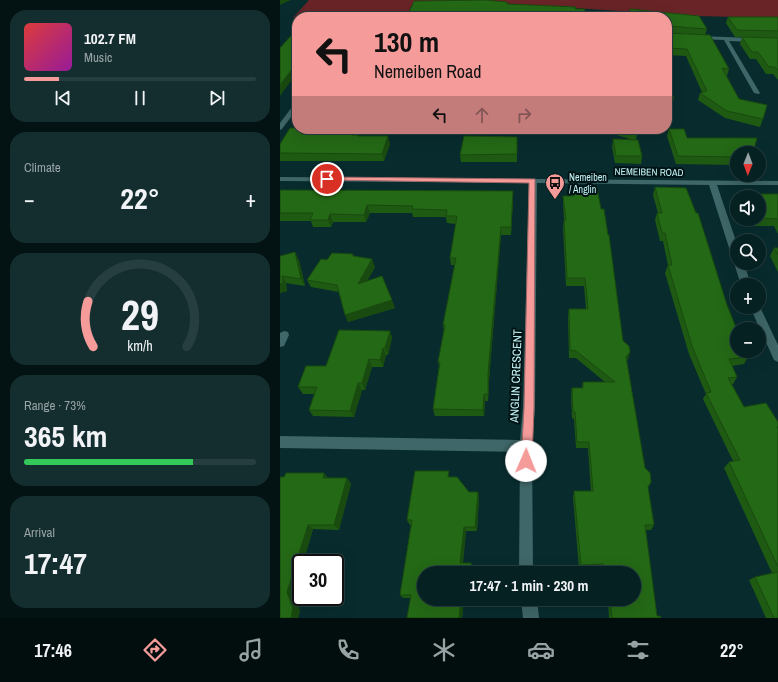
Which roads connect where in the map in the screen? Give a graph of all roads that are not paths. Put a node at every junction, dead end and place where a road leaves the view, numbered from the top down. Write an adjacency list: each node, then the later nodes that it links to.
1 (691, 38): 2 (street)
2 (726, 40): 3 (street); 4 (street)
3 (778, 41)
4 (757, 93)
5 (292, 111): 6 (street)
6 (280, 128)
7 (280, 179): 8 (street, NEMEIBEN ROAD)
8 (533, 180): 9 (street, NEMEIBEN ROAD); 15 (street, ANGLIN CRESCENT)
9 (712, 182): 10 (street, NEMEIBEN ROAD); 11 (street)
10 (778, 183)
11 (730, 236)
12 (758, 314): 13 (street)
13 (778, 357)
14 (280, 442): 15 (street)
15 (526, 446): 16 (street, ANGLIN CRESCENT)
16 (526, 566)
17 (530, 606): 18 (street)
18 (531, 618)

